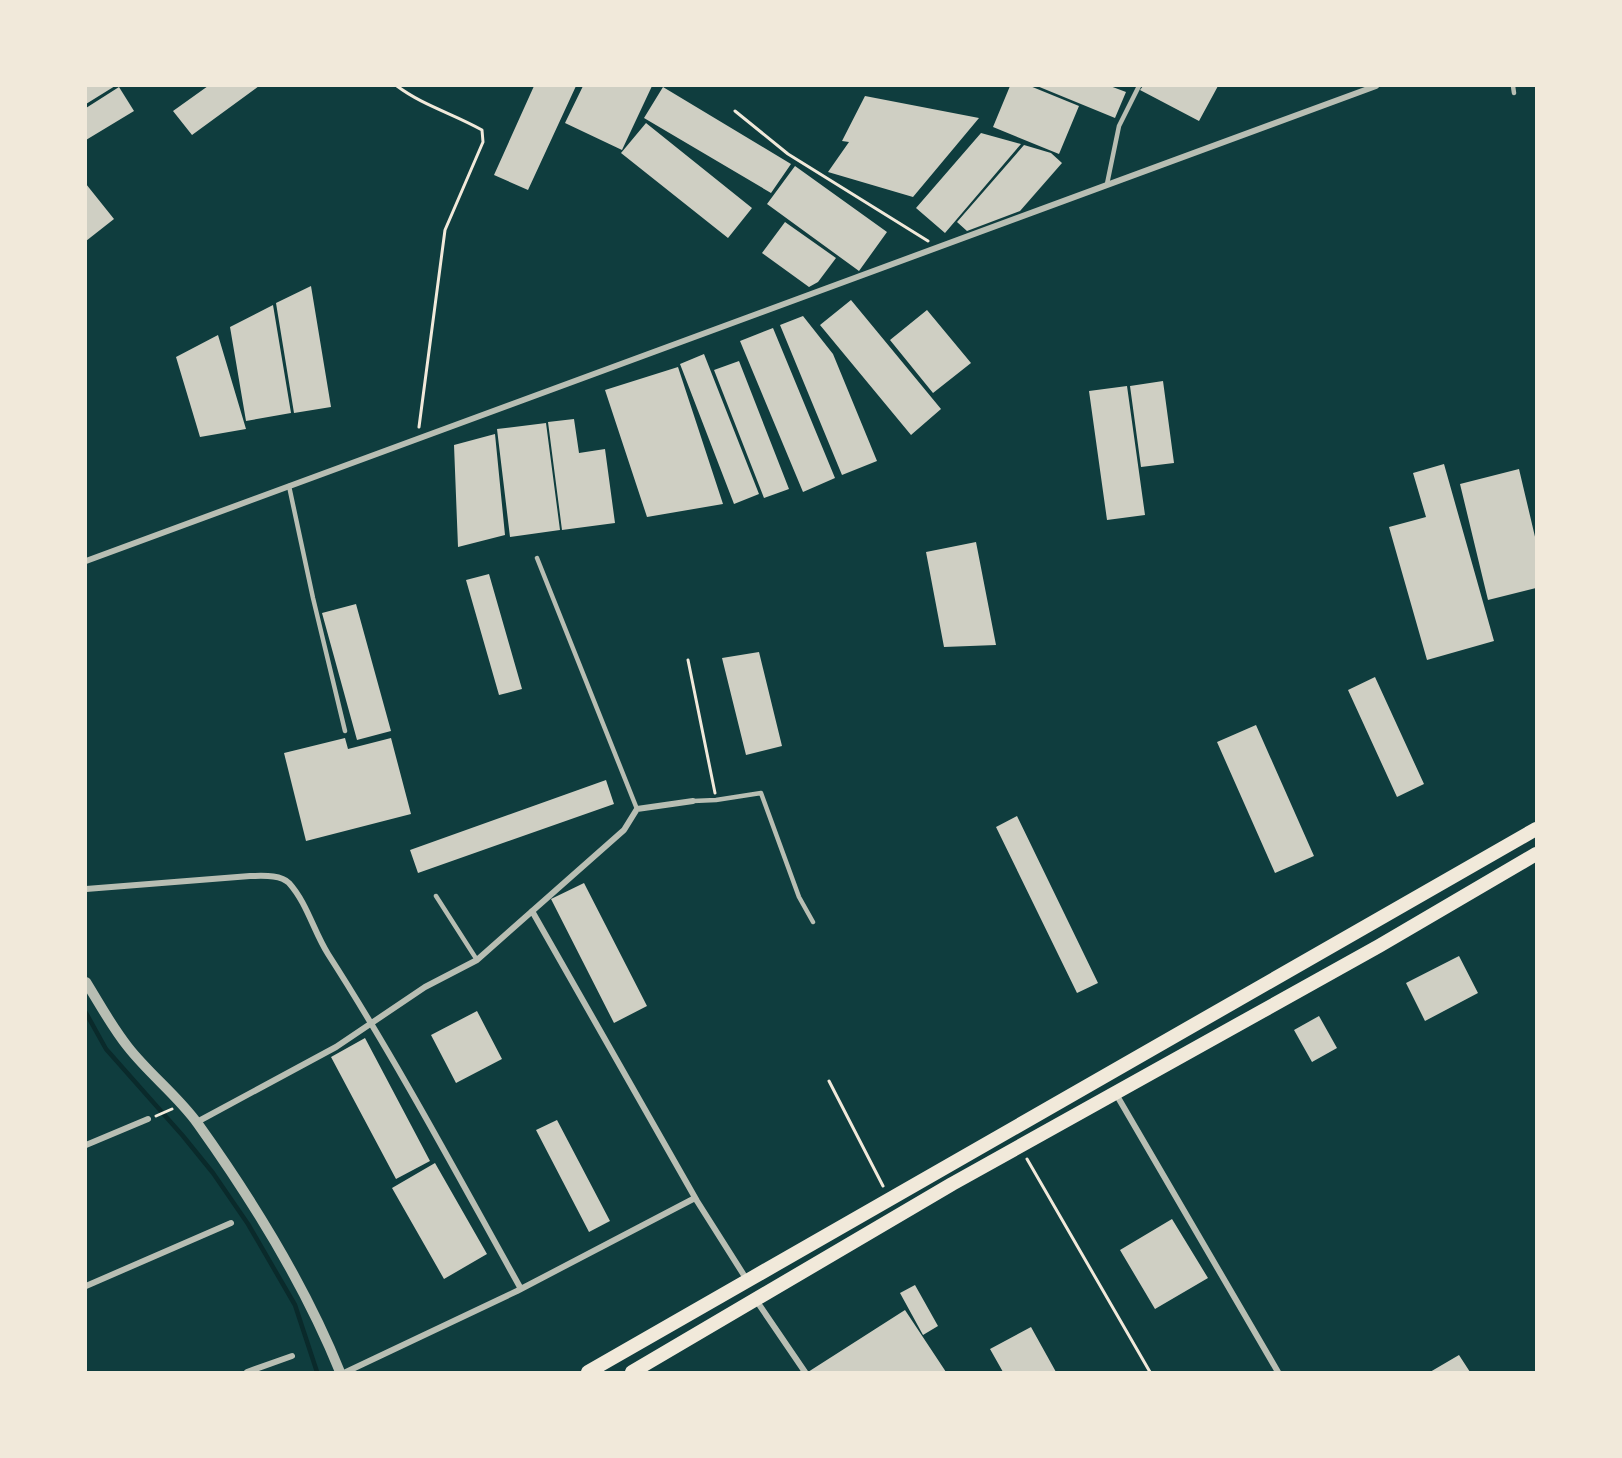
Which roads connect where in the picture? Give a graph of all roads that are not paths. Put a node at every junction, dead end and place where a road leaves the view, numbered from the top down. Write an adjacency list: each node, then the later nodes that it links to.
1 (1139, 86): 5 (lane)
2 (1376, 86): 5 (street)
3 (1513, 86): 4 (lane)
4 (1514, 93)
5 (1107, 184): 6 (street)
6 (289, 486): 8 (street); 9 (lane)
7 (537, 558): 11 (lane)
8 (86, 561)
9 (345, 731)
10 (693, 801): 11 (street); 17 (lane)
11 (638, 809): 16 (street)
12 (1536, 829): 27 (main road)
13 (1536, 854): 21 (main road)
14 (86, 889): 20 (street)
15 (436, 896): 18 (lane)
16 (532, 911): 18 (street); 25 (street)
17 (813, 922)
18 (477, 960): 20 (street)
19 (86, 982): 23 (street)
20 (373, 1024): 23 (street); 29 (street)
21 (1116, 1094): 30 (main road); 38 (street)
22 (148, 1119): 24 (street)
23 (197, 1122): 33 (street)
24 (86, 1146)
25 (695, 1198): 27 (street); 29 (street)
26 (231, 1223): 28 (street)
27 (747, 1280): 35 (main road)
28 (86, 1286)
29 (521, 1289): 34 (street)
30 (755, 1300): 36 (main road); 37 (street)
31 (292, 1356): 32 (street)
32 (247, 1372)
33 (340, 1372)
34 (346, 1372)
35 (588, 1372)
36 (632, 1372)
37 (806, 1372)
38 (1278, 1372)

